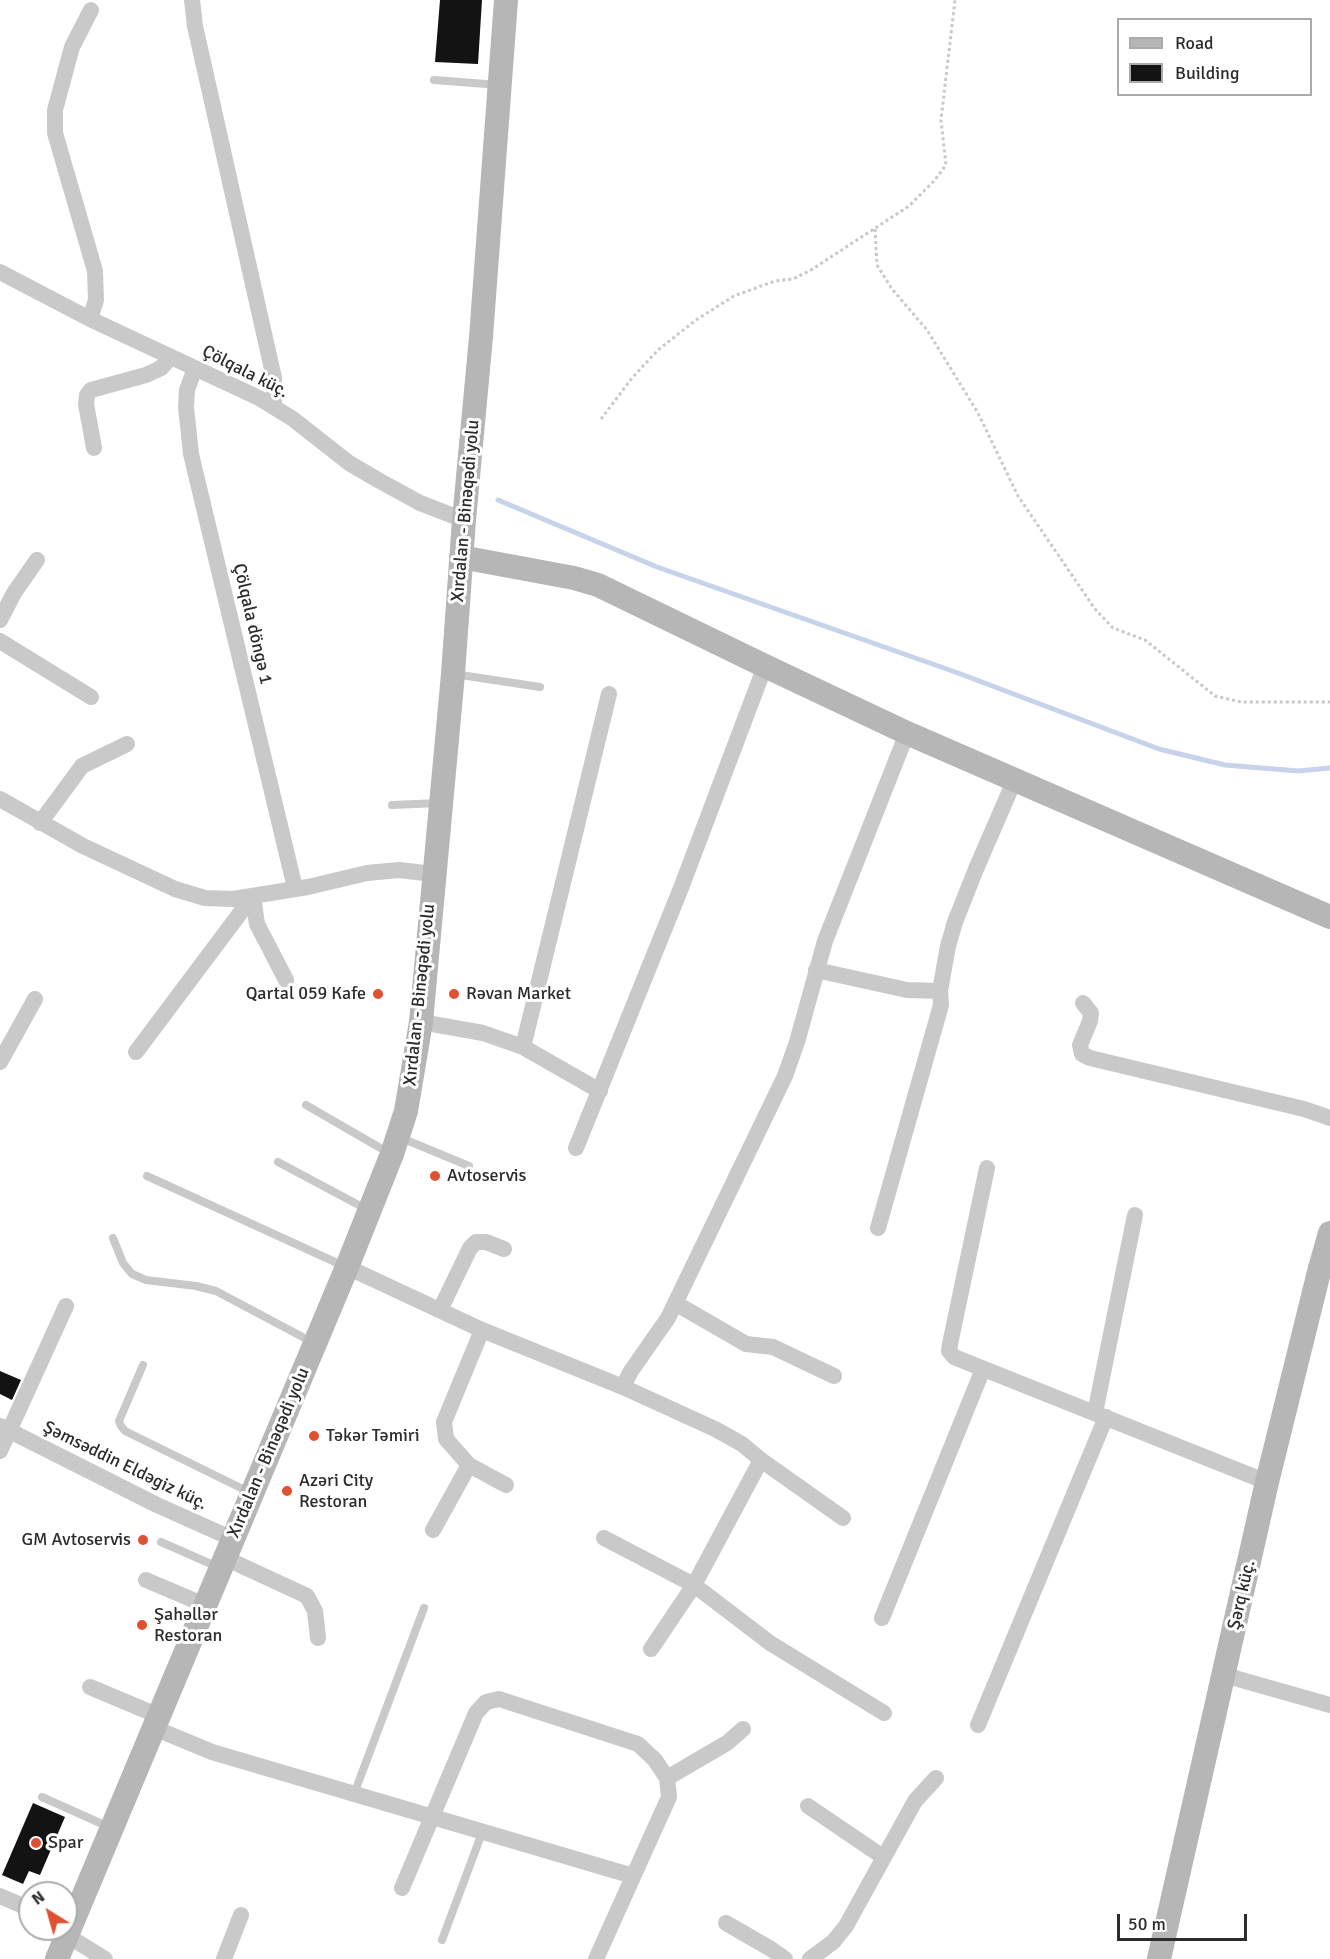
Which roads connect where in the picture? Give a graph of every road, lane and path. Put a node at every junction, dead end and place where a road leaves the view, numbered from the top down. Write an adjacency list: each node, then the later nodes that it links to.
1 (192, 0): 12 (street)
2 (506, 0): 6 (main road, Xırdalan - Binəqədi yolu)
3 (955, 0): 7 (path)
4 (91, 10): 9 (street)
5 (434, 80): 6 (lane)
6 (500, 85): 15 (main road, Xırdalan - Binəqədi yolu)
7 (875, 229): 13 (path); 25 (path)
8 (0, 272): 9 (street, Çölqala küç.)
9 (90, 319): 10 (street, Çölqala küç.)
10 (171, 357): 11 (street, Çölqala küç.); 14 (street)
11 (195, 368): 12 (street, Çölqala küç.); 34 (street, Çölqala döngə 1)
12 (274, 406): 15 (street, Çölqala küç.)
13 (601, 419)
14 (94, 448)
15 (464, 520): 16 (main road, Xırdalan - Binəqədi yolu)
16 (461, 557): 20 (main road); 21 (main road, Xırdalan - Binəqədi yolu)
17 (38, 560): 18 (street)
18 (0, 620)
19 (0, 641): 24 (street)
20 (765, 666): 26 (main road); 46 (street)
21 (453, 674): 22 (lane); 30 (main road, Xırdalan - Binəqədi yolu)
22 (540, 687)
23 (609, 694): 43 (street)
24 (92, 697)
25 (1330, 702)
26 (907, 733): 28 (main road); 37 (street)
27 (127, 744): 32 (street)
28 (1015, 779): 36 (main road); 39 (street)
29 (0, 799): 32 (street)
30 (440, 803): 31 (lane); 33 (main road, Xırdalan - Binəqədi yolu)
31 (392, 805)
32 (40, 823): 35 (street)
33 (434, 874): 34 (street); 42 (main road, Xırdalan - Binəqədi yolu)
34 (295, 888): 35 (street)
35 (253, 896): 38 (street); 44 (street)
36 (1330, 917)
37 (816, 970): 39 (street); 62 (street)
38 (286, 980)
39 (940, 991): 57 (street)
40 (35, 999): 45 (street)
41 (1083, 1003): 48 (street)
42 (421, 1022): 43 (street); 49 (main road, Xırdalan - Binəqədi yolu)
43 (524, 1047): 46 (street)
44 (136, 1052)
45 (0, 1062)
46 (600, 1091): 50 (street)
47 (306, 1105): 49 (lane)
48 (1330, 1118)
49 (395, 1146): 52 (lane); 55 (main road, Xırdalan - Binəqədi yolu)
50 (576, 1148)
51 (278, 1162): 55 (lane)
52 (469, 1166)
53 (987, 1168): 68 (street)
54 (147, 1176): 61 (lane)
55 (370, 1210): 61 (main road, Xırdalan - Binəqədi yolu)
56 (1135, 1215): 71 (street)
57 (878, 1228)
58 (1330, 1233): 76 (main road, Şərq küç.)
59 (113, 1238): 66 (lane)
60 (504, 1249): 64 (street)
61 (347, 1267): 64 (street); 66 (main road, Xırdalan - Binəqədi yolu)
62 (675, 1303): 69 (street); 70 (street)
63 (66, 1306): 72 (street)
64 (440, 1310): 65 (street)
65 (482, 1330): 70 (street); 75 (street)
66 (315, 1344): 78 (main road, Xırdalan - Binəqədi yolu)
67 (143, 1365): 78 (lane)
68 (983, 1369): 71 (street); 88 (street)
69 (834, 1376)
70 (623, 1387): 74 (street)
71 (1100, 1415): 76 (street); 96 (street)
72 (4, 1428): 73 (street); 83 (street, Şəmsəddin Eldəgiz küç.)
73 (0, 1451)
74 (761, 1460): 79 (street); 85 (street)
75 (469, 1465): 77 (street); 80 (street)
76 (1267, 1482): 91 (main road, Şərq küç.)
77 (506, 1485)
78 (252, 1493): 83 (main road, Xırdalan - Binəqədi yolu)
79 (843, 1518)
80 (433, 1530)
81 (604, 1538): 85 (street)
82 (161, 1542): 83 (lane)
83 (226, 1555): 86 (main road, Xırdalan - Binəqədi yolu); 89 (street, Şəmsəddin Eldəgiz küç.)
84 (146, 1580): 86 (street)
85 (694, 1585): 90 (street); 94 (street)
86 (205, 1605): 95 (main road, Xırdalan - Binəqədi yolu)
87 (424, 1608): 100 (lane)
88 (882, 1618)
89 (318, 1638)
90 (651, 1649)
91 (1224, 1675): 93 (street); 123 (main road, Şərq küç.)
92 (90, 1687): 95 (street)
93 (1330, 1705)
94 (884, 1713)
95 (156, 1722): 100 (street); 104 (main road, Xırdalan - Binəqədi yolu)
96 (978, 1725)
97 (742, 1729): 98 (street)
98 (667, 1778): 103 (street); 107 (street)
99 (936, 1778): 106 (street)
100 (354, 1795): 103 (street)
101 (42, 1797): 104 (lane)
102 (808, 1806): 106 (street)
103 (432, 1818): 105 (street); 108 (street)
104 (112, 1828): 110 (main road, Xırdalan - Binəqədi yolu)
105 (482, 1833): 107 (street); 114 (lane)
106 (883, 1857): 122 (street)
107 (633, 1876): 120 (street)
108 (402, 1888)
109 (0, 1896): 111 (street)
110 (78, 1899)
111 (18, 1904)
112 (241, 1915): 119 (street)
113 (726, 1923): 121 (street)
114 (442, 1940)
115 (60, 1941): 117 (main road, Xırdalan - Binəqədi yolu)
116 (76, 1941): 118 (street)
117 (57, 1959)
118 (105, 1959)
119 (224, 1959)
120 (596, 1959)
121 (785, 1959)
122 (810, 1959)
123 (1159, 1959)

